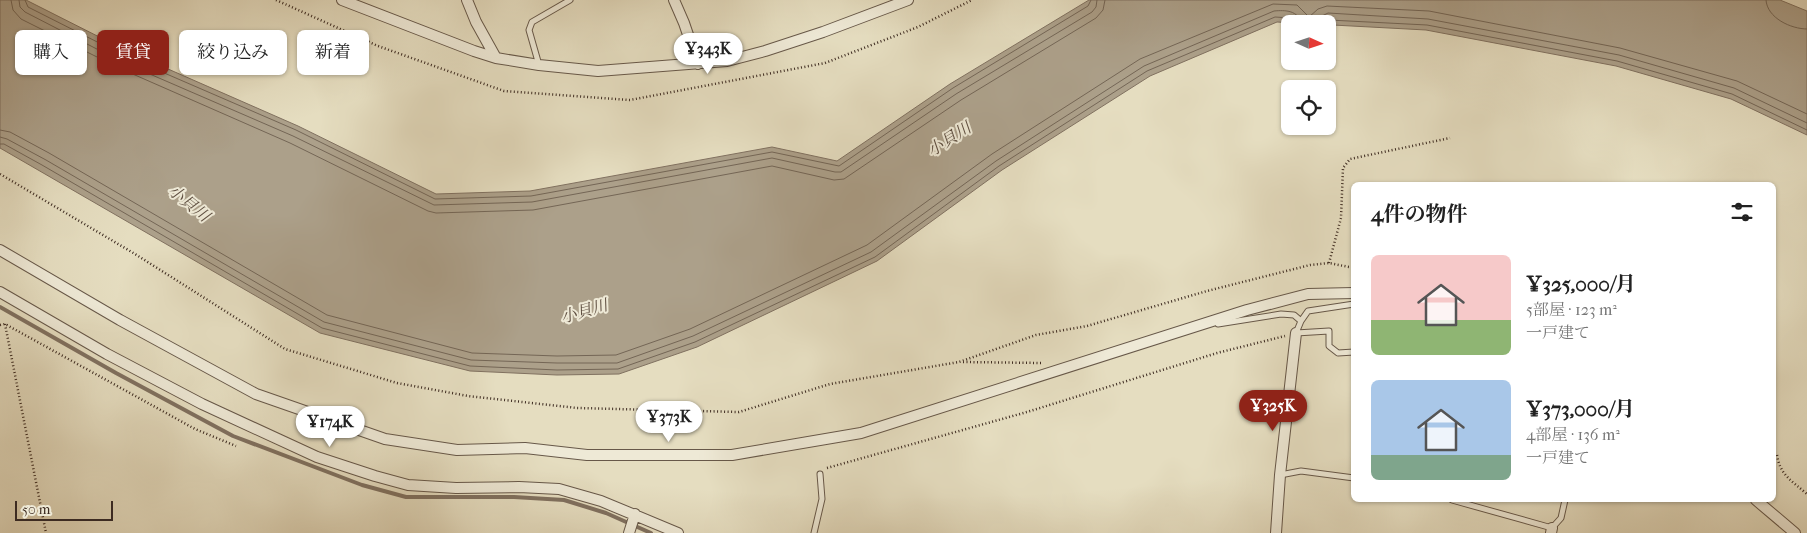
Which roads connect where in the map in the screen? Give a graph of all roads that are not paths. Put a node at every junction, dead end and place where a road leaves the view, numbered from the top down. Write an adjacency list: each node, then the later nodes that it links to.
1 (342, 0): 6 (street)
2 (467, 0): 6 (street)
3 (570, 0): 8 (lane)
4 (674, 0): 7 (street)
5 (908, 0): 7 (street)
6 (496, 58): 8 (street)
7 (698, 64): 8 (street)
8 (539, 65)
9 (0, 250): 14 (street)
10 (0, 292): 23 (street)
11 (1351, 293): 14 (street)
12 (1351, 304): 13 (lane)
13 (1301, 321): 14 (lane); 15 (lane)
14 (1192, 328)
15 (1296, 333): 16 (lane); 18 (street)
16 (1351, 352)
17 (820, 474): 27 (lane)
18 (1280, 475): 19 (lane); 28 (street)
19 (1351, 478)
20 (1458, 502): 24 (lane)
21 (1564, 502): 24 (lane)
22 (1758, 502): 29 (street)
23 (634, 514): 25 (street); 26 (street)
24 (1552, 531)
25 (629, 533)
26 (678, 533)
27 (814, 533)
28 (1276, 533)
29 (1795, 533)

